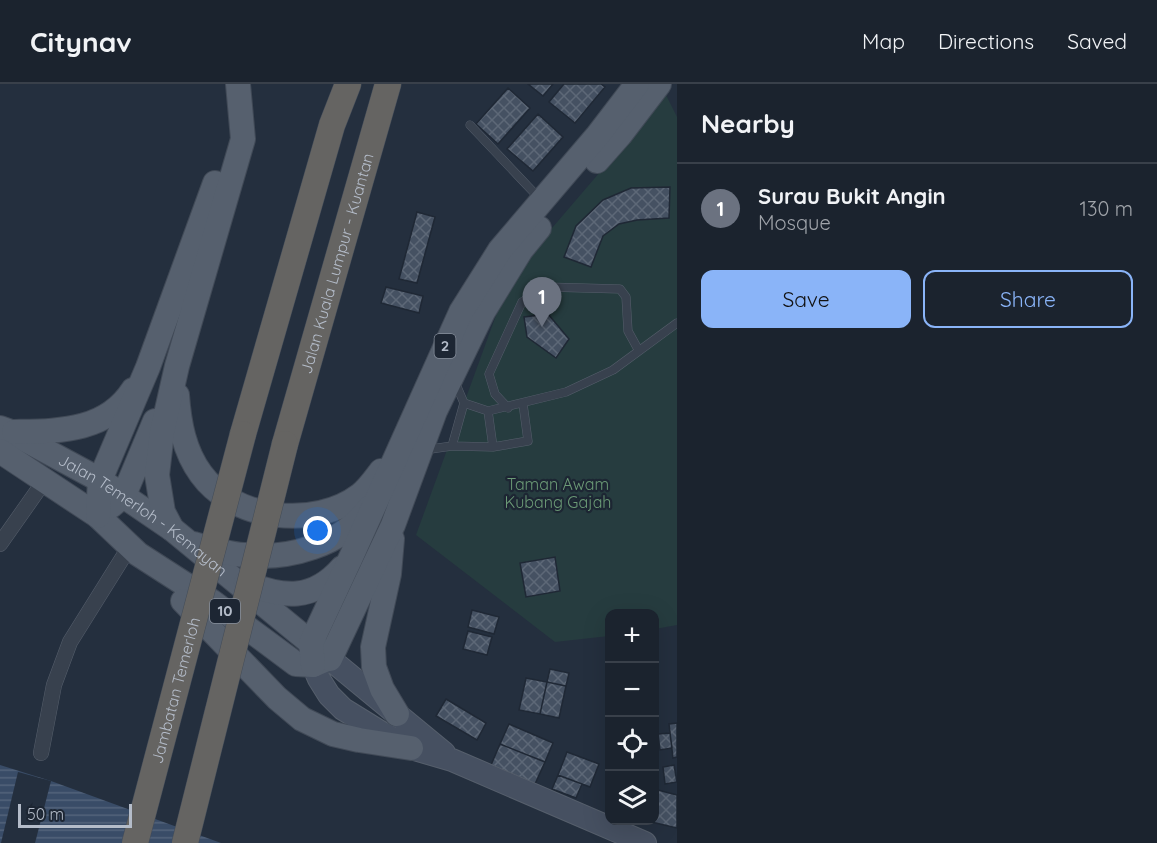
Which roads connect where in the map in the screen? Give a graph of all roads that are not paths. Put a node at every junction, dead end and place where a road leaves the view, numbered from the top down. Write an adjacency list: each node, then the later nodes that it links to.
1 (231, 84): 11 (main road)
2 (238, 84): 10 (main road)
3 (348, 84): 37 (highway, Jambatan Temerloh, bridge)
4 (388, 84): 38 (highway, Jalan Kuala Lumpur - Kuantan, bridge)
5 (642, 84): 7 (main road, 2); 12 (main road, 2)
6 (470, 125): 7 (lane)
7 (542, 201): 20 (main road, 2)
8 (677, 323): 9 (lane)
9 (639, 351): 14 (lane); 15 (lane)
10 (177, 366): 20 (main road); 24 (main road); 27 (main road)
11 (148, 367): 17 (main road); 22 (main road)
12 (452, 375): 13 (lane); 20 (main road, 2)
13 (464, 403): 16 (lane); 18 (lane)
14 (523, 404): 15 (lane); 19 (lane)
15 (508, 408): 16 (lane)
16 (488, 411): 19 (lane)
17 (4, 437): 21 (main road, Jalan Temerloh - Kemayan / 10); 22 (main road, Jalan Temerloh - Kemayan / 10)
18 (452, 446): 19 (lane); 20 (lane)
19 (493, 447)
20 (409, 451): 23 (main road, 2); 26 (main road)
21 (45, 480): 25 (main road, Jalan Temerloh - Kemayan / 10); 28 (street)
22 (100, 480): 24 (main road, Jalan Temerloh - Kemayan / 10); 25 (main road)
23 (379, 494): 27 (main road); 30 (main road, 2)
24 (123, 495): 25 (main road); 27 (main road, Jalan Temerloh - Kemayan / 10)
25 (98, 516): 29 (main road, Jalan Temerloh - Kemayan / 10)
26 (393, 525): 32 (main road); 33 (main road)
27 (181, 536): 31 (main road, Jalan Temerloh - Kemayan / 10)
28 (0, 544)
29 (134, 550): 32 (main road, Jalan Temerloh - Kemayan / 10); 34 (main road); 35 (street)
30 (352, 555): 31 (main road); 32 (main road, 2)
31 (230, 577): 32 (main road, Jalan Temerloh - Kemayan / 10)
32 (318, 655): 33 (main road); 34 (main road)
33 (397, 714): 36 (main road)
34 (411, 748): 36 (main road)
35 (42, 753)
36 (452, 760): 39 (main road)
37 (135, 843)
38 (185, 843)
39 (645, 843)

